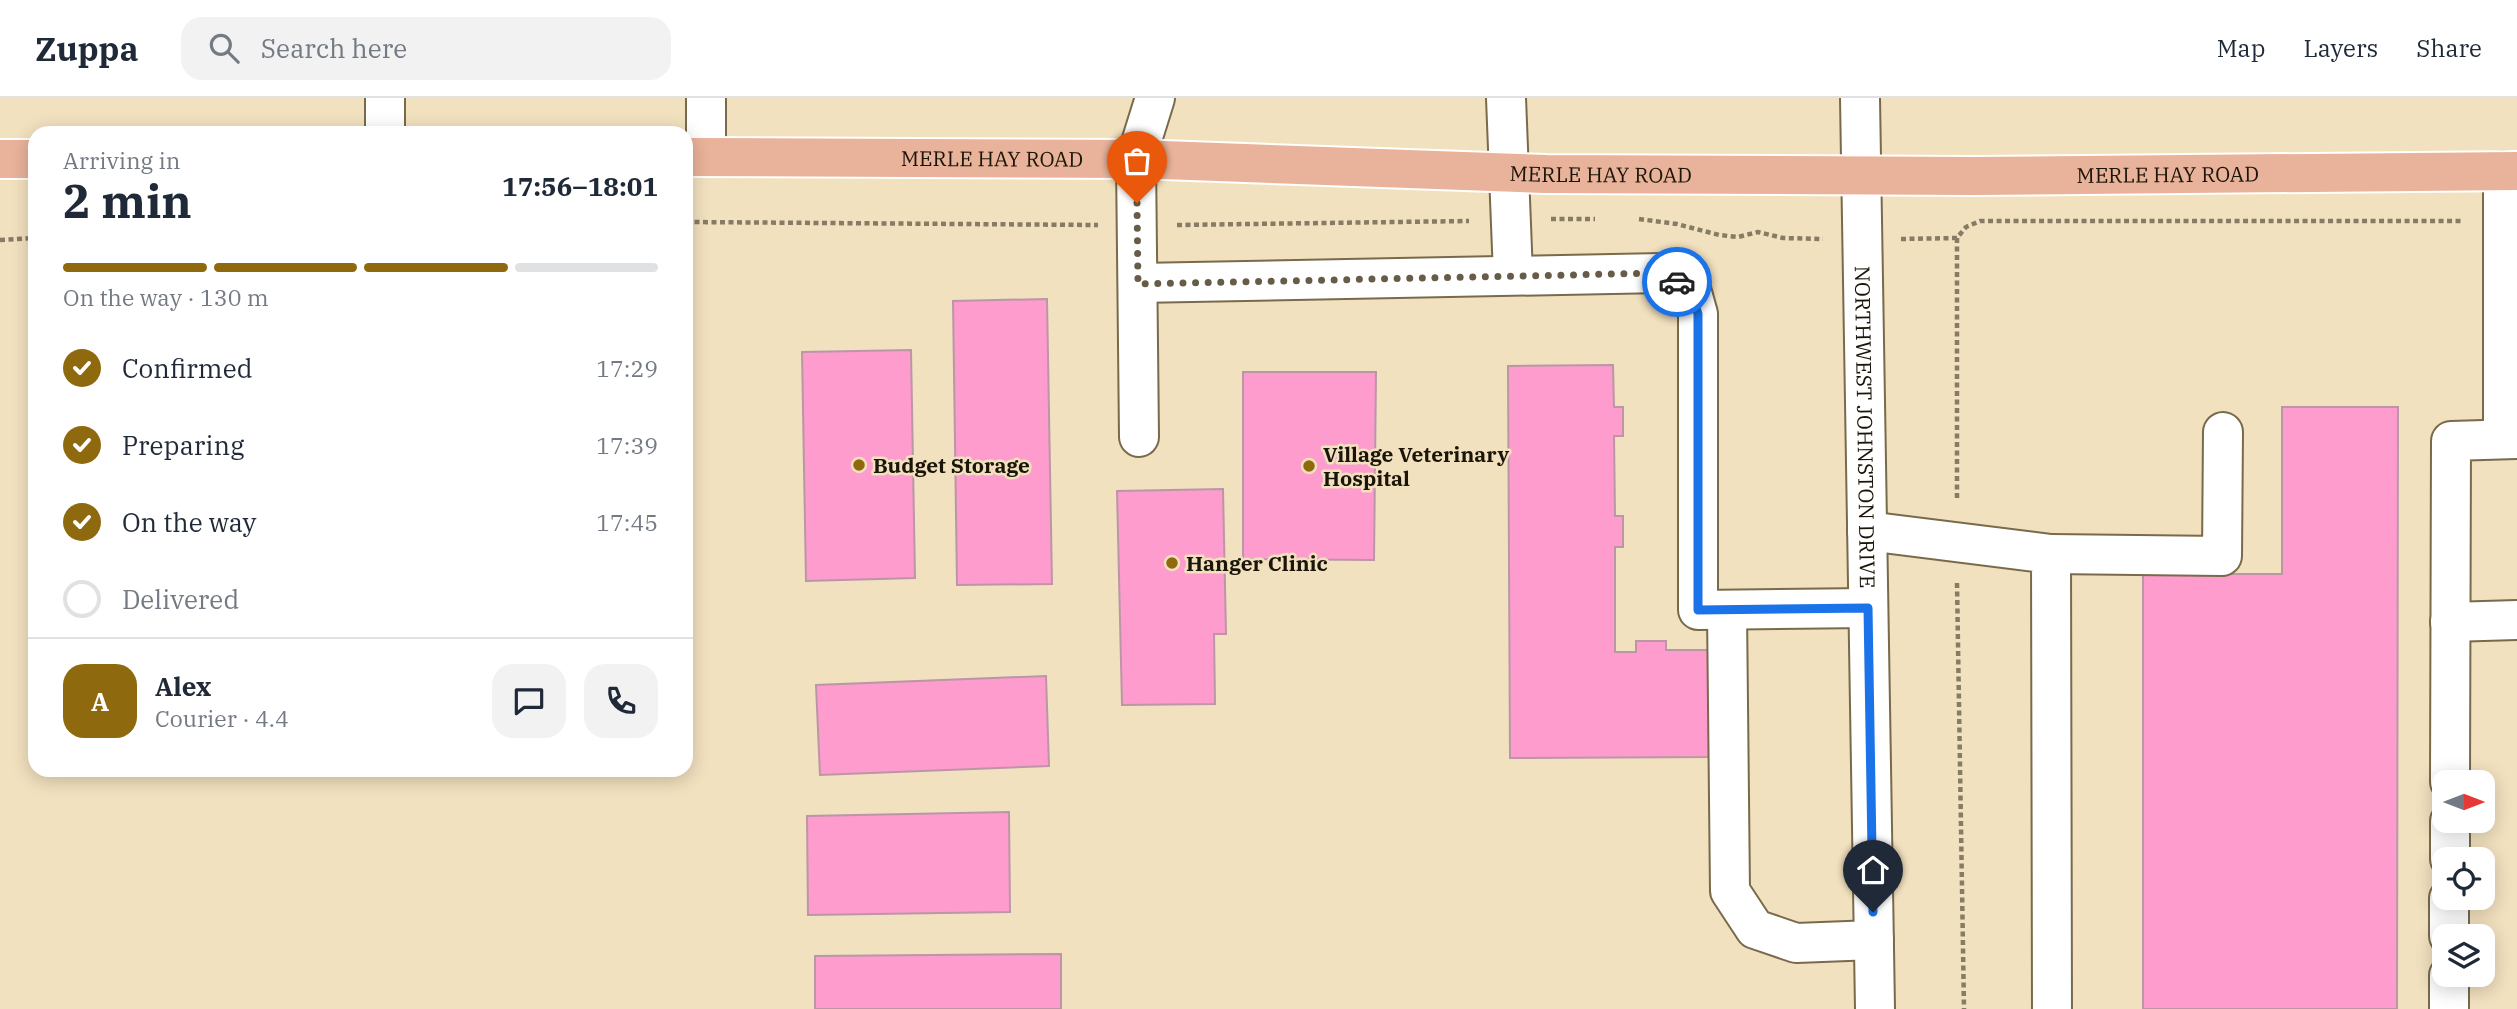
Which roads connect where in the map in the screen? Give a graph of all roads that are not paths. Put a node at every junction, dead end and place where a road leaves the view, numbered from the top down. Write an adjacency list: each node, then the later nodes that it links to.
1 (385, 98): 6 (street)
2 (706, 98): 7 (street)
3 (1155, 98): 10 (street)
4 (1506, 98): 12 (street)
5 (1860, 98): 13 (street, NORTHWEST JOHNSTON DRIVE)
6 (385, 126)
7 (696, 157): 10 (main road, MERLE HAY ROAD)
8 (0, 159): 9 (main road)
9 (28, 159)
10 (1136, 159): 12 (main road, MERLE HAY ROAD); 15 (street)
11 (2510, 171): 13 (main road, MERLE HAY ROAD); 18 (street)
12 (1507, 172): 13 (main road, MERLE HAY ROAD); 14 (street)
13 (1861, 174): 19 (street, NORTHWEST JOHNSTON DRIVE)
14 (1513, 275): 15 (street); 22 (street)
15 (1138, 284): 17 (street)
16 (2223, 432): 20 (street)
17 (1139, 437)
18 (2510, 439): 24 (street)
19 (1867, 531): 20 (street); 21 (street, NORTHWEST JOHNSTON DRIVE)
20 (2051, 554): 29 (street)
21 (1868, 608): 22 (street); 26 (street, NORTHWEST JOHNSTON DRIVE)
22 (1727, 611): 26 (street)
23 (2517, 620): 24 (street)
24 (2450, 622): 25 (street)
25 (2450, 770)
26 (1874, 940): 28 (street, NORTHWEST JOHNSTON DRIVE)
27 (2449, 987): 30 (street)
28 (1875, 1009)
29 (2052, 1009)
30 (2449, 1009)

